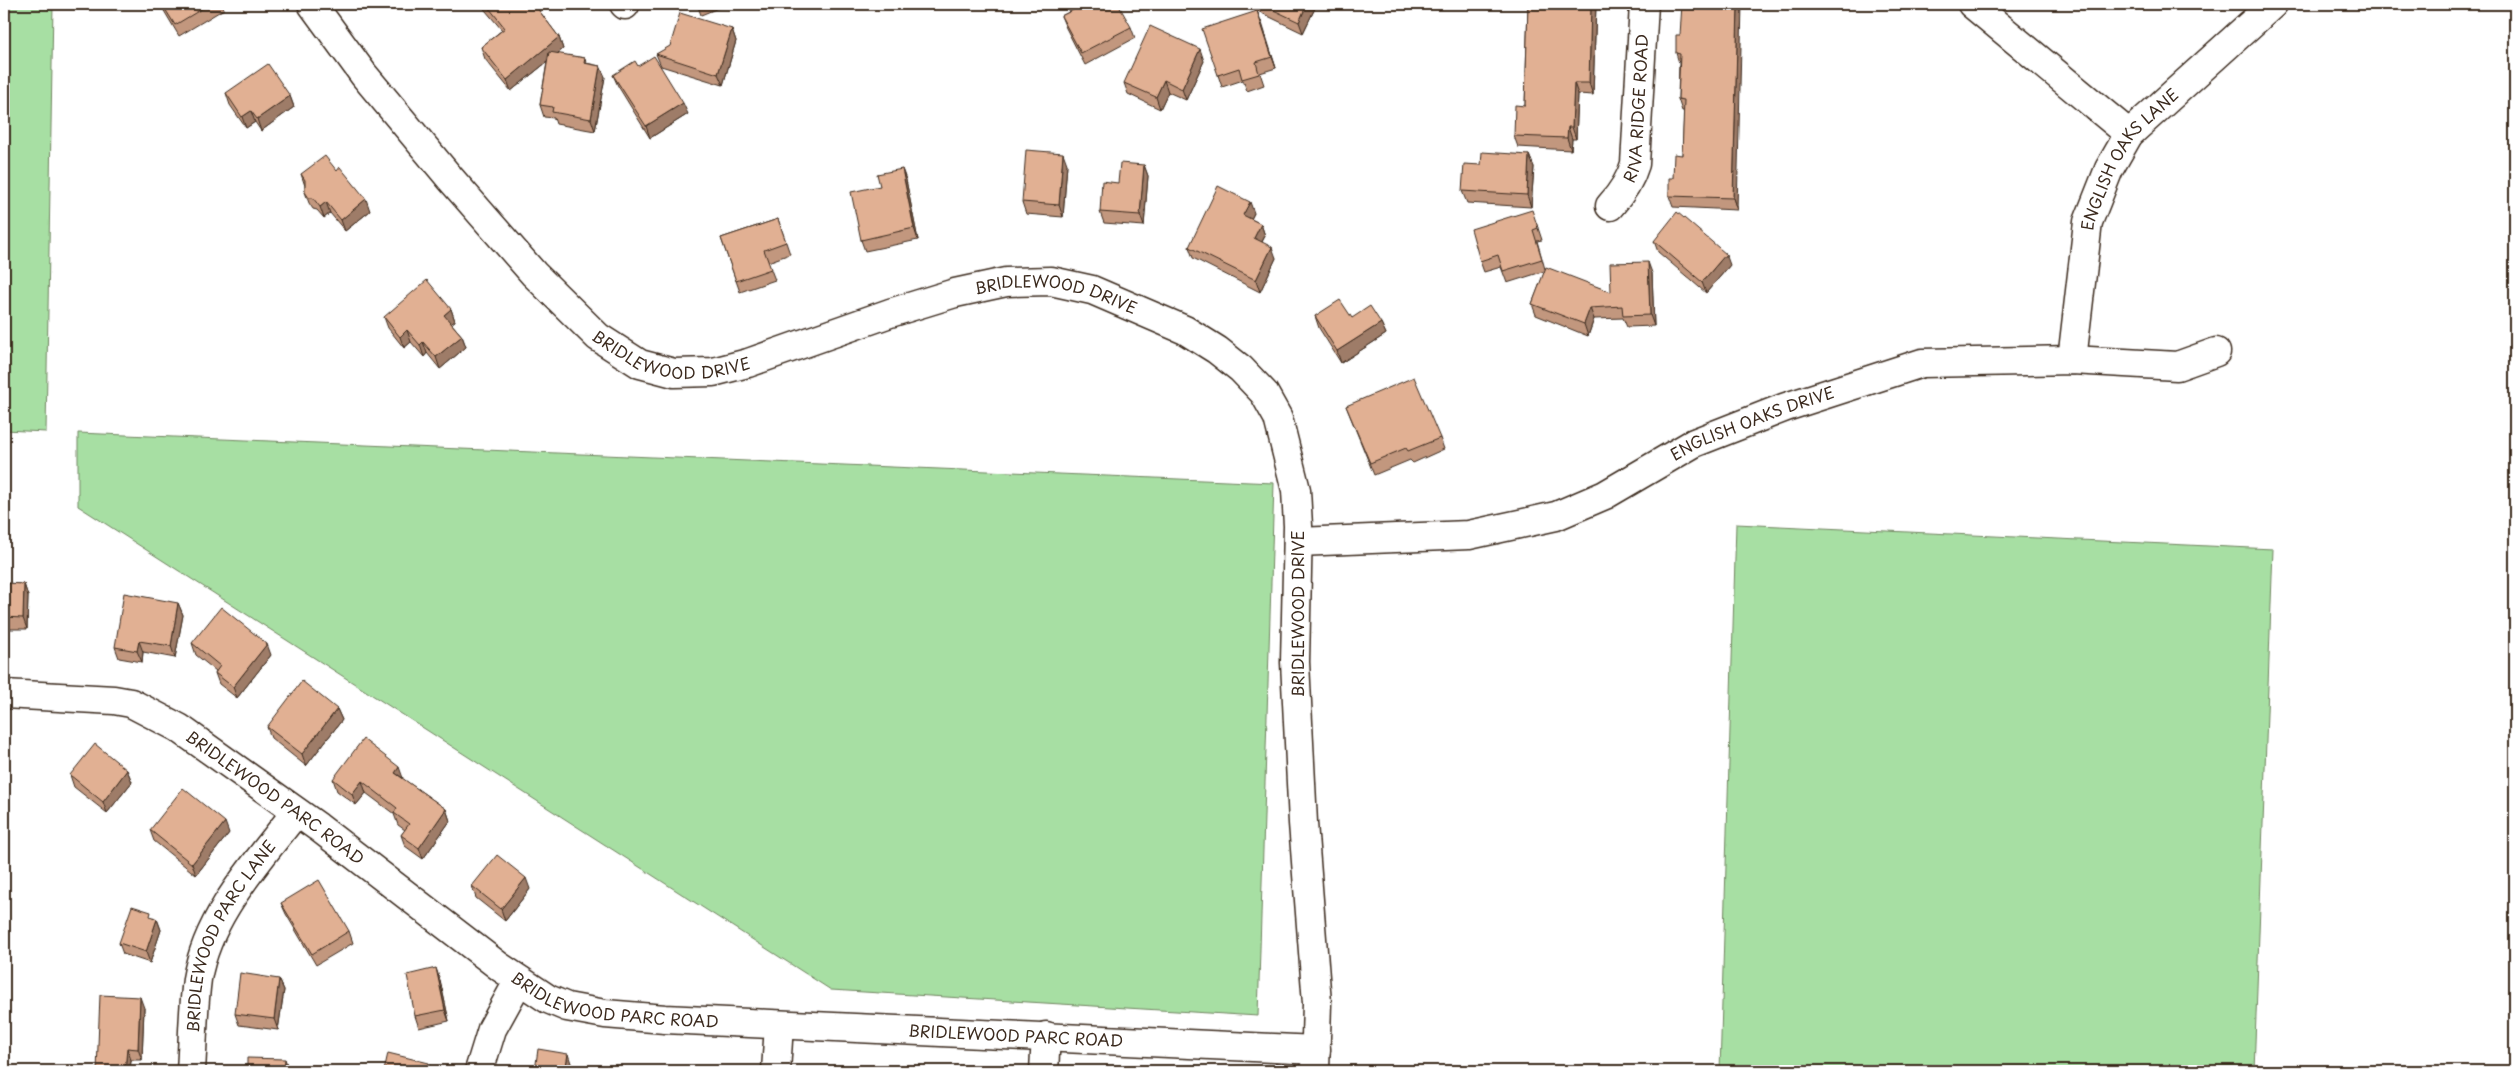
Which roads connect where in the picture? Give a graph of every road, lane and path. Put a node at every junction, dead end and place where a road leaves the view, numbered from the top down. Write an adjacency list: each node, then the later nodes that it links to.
1 (312, 4): 9 (street, BRIDLEWOOD DRIVE)
2 (1644, 4): 6 (street, RIVA RIDGE ROAD)
3 (1972, 4): 5 (street)
4 (2273, 4): 5 (street, ENGLISH OAKS LANE)
5 (2130, 134): 8 (street, ENGLISH OAKS LANE)
6 (1610, 206)
7 (2216, 352): 8 (street, ENGLISH OAKS DRIVE)
8 (2072, 360): 9 (street, ENGLISH OAKS DRIVE)
9 (1298, 542): 15 (street, BRIDLEWOOD DRIVE)
10 (4, 694): 11 (street, BRIDLEWOOD PARC ROAD)
11 (296, 812): 12 (street, BRIDLEWOOD PARC ROAD); 16 (street, BRIDLEWOOD PARC LANE)
12 (519, 980): 13 (street, BRIDLEWOOD PARC ROAD); 17 (street)
13 (779, 1025): 14 (street, BRIDLEWOOD PARC ROAD); 18 (street)
14 (1046, 1036): 15 (street, BRIDLEWOOD PARC ROAD); 19 (street)
15 (1316, 1060)
16 (191, 1071)
17 (479, 1071)
18 (776, 1071)
19 (1044, 1071)

